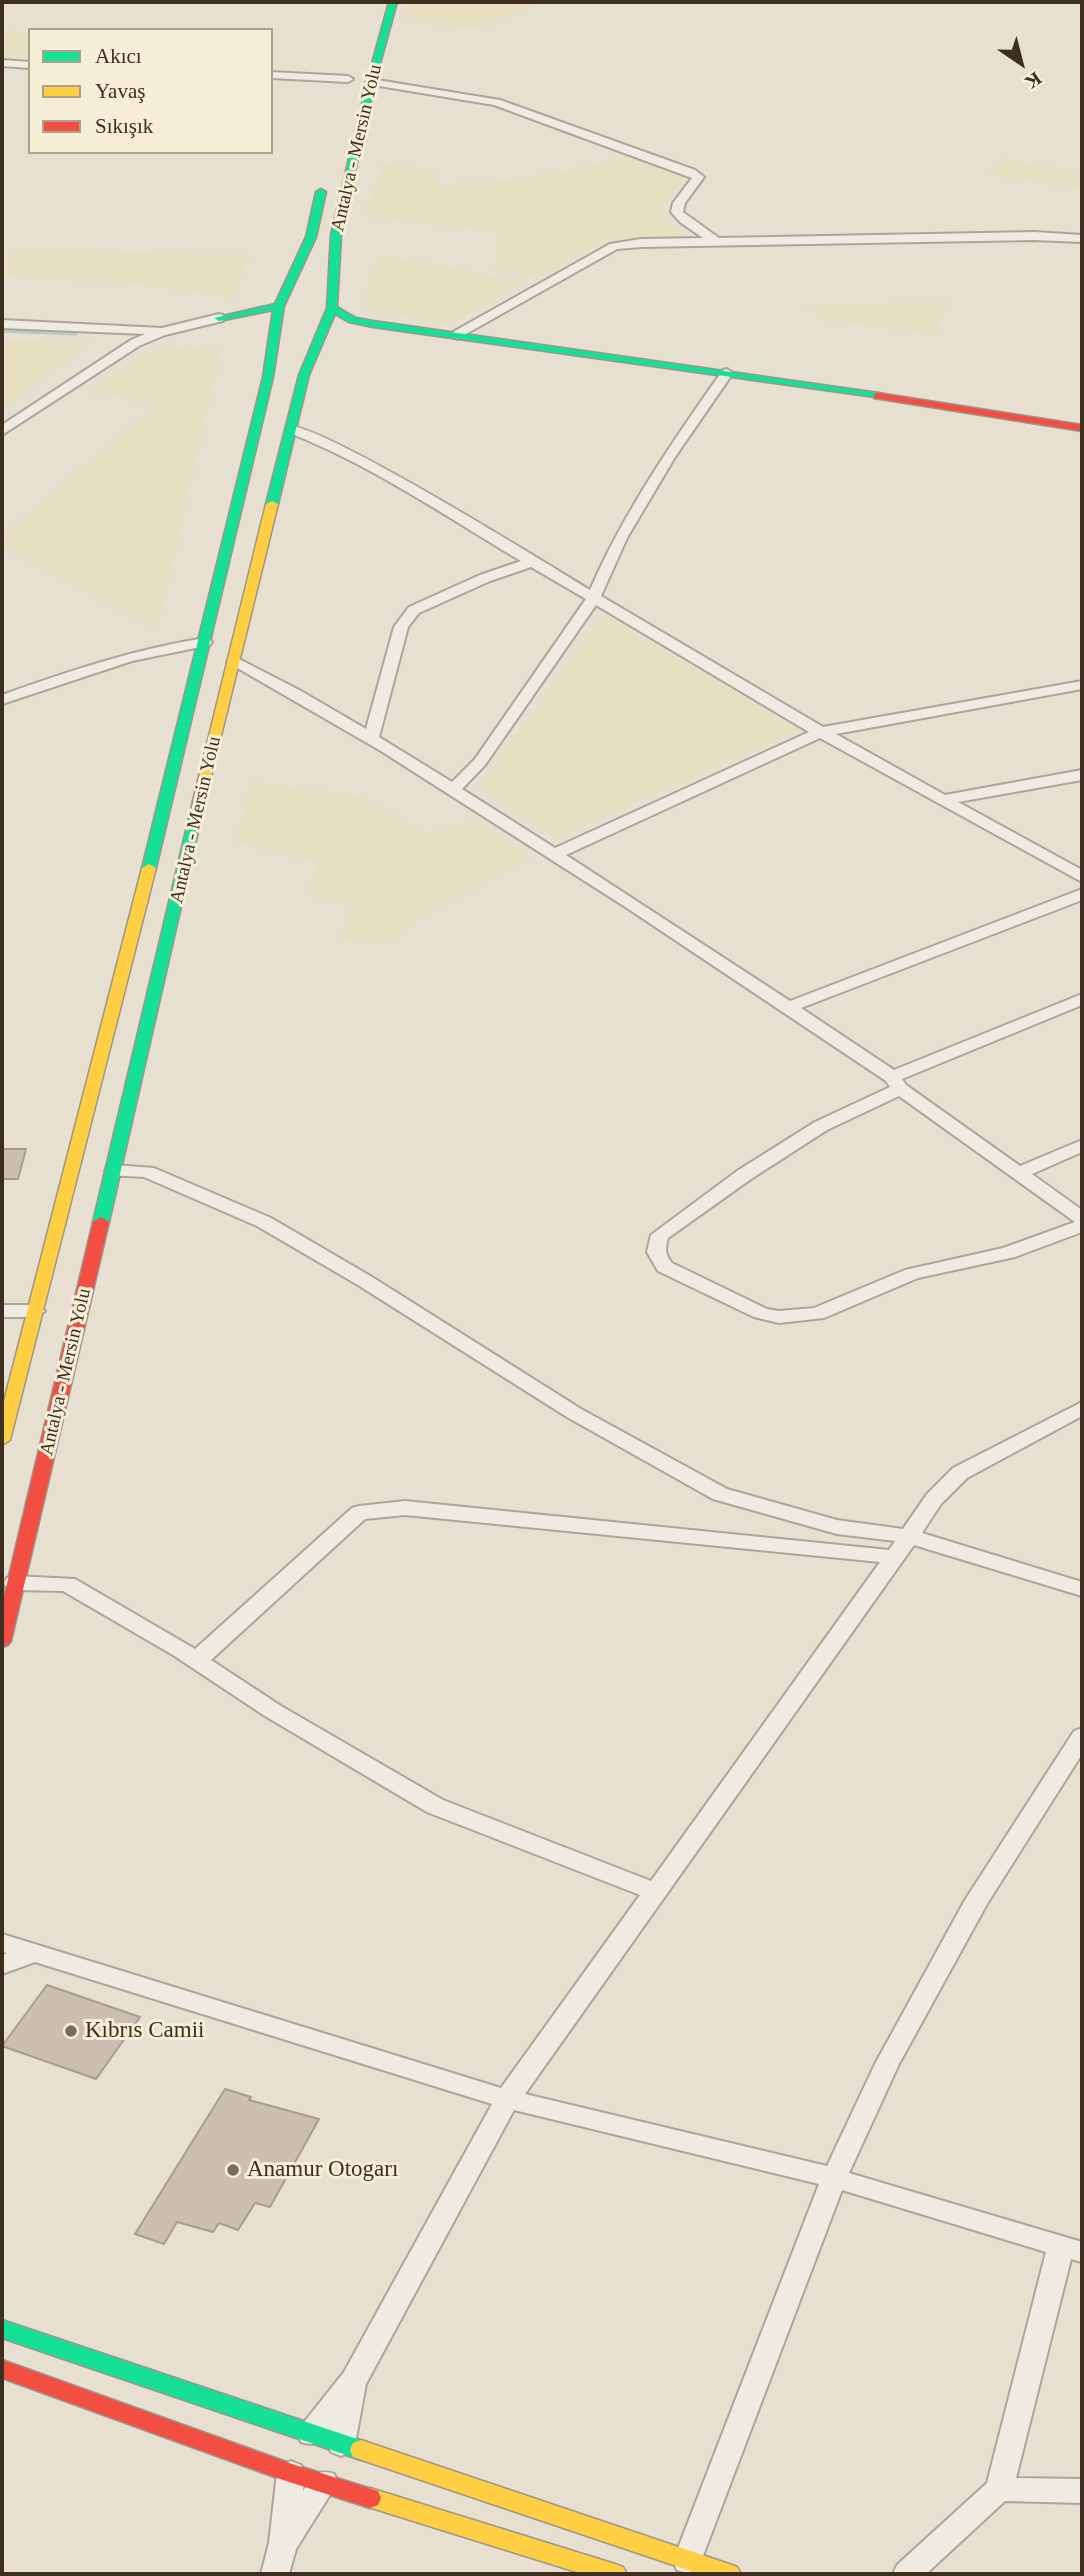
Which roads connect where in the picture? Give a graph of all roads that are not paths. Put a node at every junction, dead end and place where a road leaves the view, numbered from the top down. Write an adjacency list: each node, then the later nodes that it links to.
1 (393, 2): 6 (main road, Antalya - Mersin Yolu)
2 (2, 63): 3 (street)
3 (28, 65)
4 (273, 75): 5 (street)
5 (348, 79)
6 (371, 82): 9 (street); 12 (main road, Antalya - Mersin Yolu)
7 (326, 171): 13 (main road, Antalya - Mersin Yolu)
8 (1082, 239): 9 (street)
9 (715, 241): 19 (street)
10 (298, 303): 13 (main road)
11 (316, 304): 12 (main road)
12 (332, 308): 16 (main road); 17 (main road, Antalya - Mersin Yolu)
13 (278, 314): 14 (main road); 17 (main road); 26 (main road, Antalya - Mersin Yolu)
14 (219, 318): 18 (street)
15 (2, 324): 18 (street)
16 (373, 324): 17 (main road); 19 (main road)
17 (312, 327): 22 (main road, Antalya - Mersin Yolu)
18 (161, 332): 23 (street)
19 (457, 335): 20 (main road)
20 (727, 373): 21 (main road); 25 (street)
21 (1082, 428)
22 (292, 429): 24 (street); 27 (main road, Antalya - Mersin Yolu)
23 (2, 431)
24 (534, 561): 25 (street); 31 (street)
25 (593, 599): 30 (street); 33 (street)
26 (205, 642): 29 (street); 47 (main road, Antalya - Mersin Yolu)
27 (234, 662): 31 (street); 42 (main road, Antalya - Mersin Yolu)
28 (1082, 685): 30 (street)
29 (2, 700)
30 (821, 732): 34 (street); 35 (street)
31 (371, 739): 33 (street)
32 (1082, 775): 34 (street)
33 (453, 790): 35 (street)
34 (942, 800): 36 (street)
35 (554, 854): 39 (street)
36 (1082, 877)
37 (1082, 894): 39 (street)
38 (1082, 999): 40 (street)
39 (789, 1007): 40 (street)
40 (896, 1083): 43 (street); 45 (street)
41 (1082, 1145): 43 (street)
42 (114, 1171): 50 (street); 52 (main road, Antalya - Mersin Yolu)
43 (1019, 1173): 44 (street)
44 (1082, 1218)
45 (1082, 1226)
46 (2, 1311): 47 (street)
47 (35, 1311): 49 (main road, Antalya - Mersin Yolu)
48 (1082, 1408): 50 (street)
49 (2, 1440)
50 (909, 1536): 51 (street); 53 (street)
51 (895, 1557): 55 (street); 57 (street)
52 (16, 1583): 54 (main road, Antalya - Mersin Yolu); 55 (street)
53 (1082, 1589)
54 (2, 1641)
55 (197, 1660): 57 (street)
56 (1082, 1736): 62 (street)
57 (654, 1891): 61 (street)
58 (2, 1943): 59 (street)
59 (33, 1953): 60 (street); 61 (street)
60 (2, 1965)
61 (507, 2099): 62 (street); 66 (street)
62 (834, 2178): 63 (street); 72 (street)
63 (1071, 2249): 69 (street)
64 (2, 2329): 67 (main road)
65 (2, 2369): 67 (main road)
66 (354, 2380): 67 (street); 68 (street)
67 (300, 2456): 68 (main road); 68 (main road); 71 (street)
68 (333, 2463): 71 (street); 72 (main road); 74 (main road)
69 (999, 2489): 70 (street); 76 (street)
70 (1082, 2491)
71 (283, 2543): 73 (street)
72 (687, 2561): 75 (main road)
73 (275, 2574)
74 (615, 2574)
75 (729, 2574)
76 (907, 2574)

